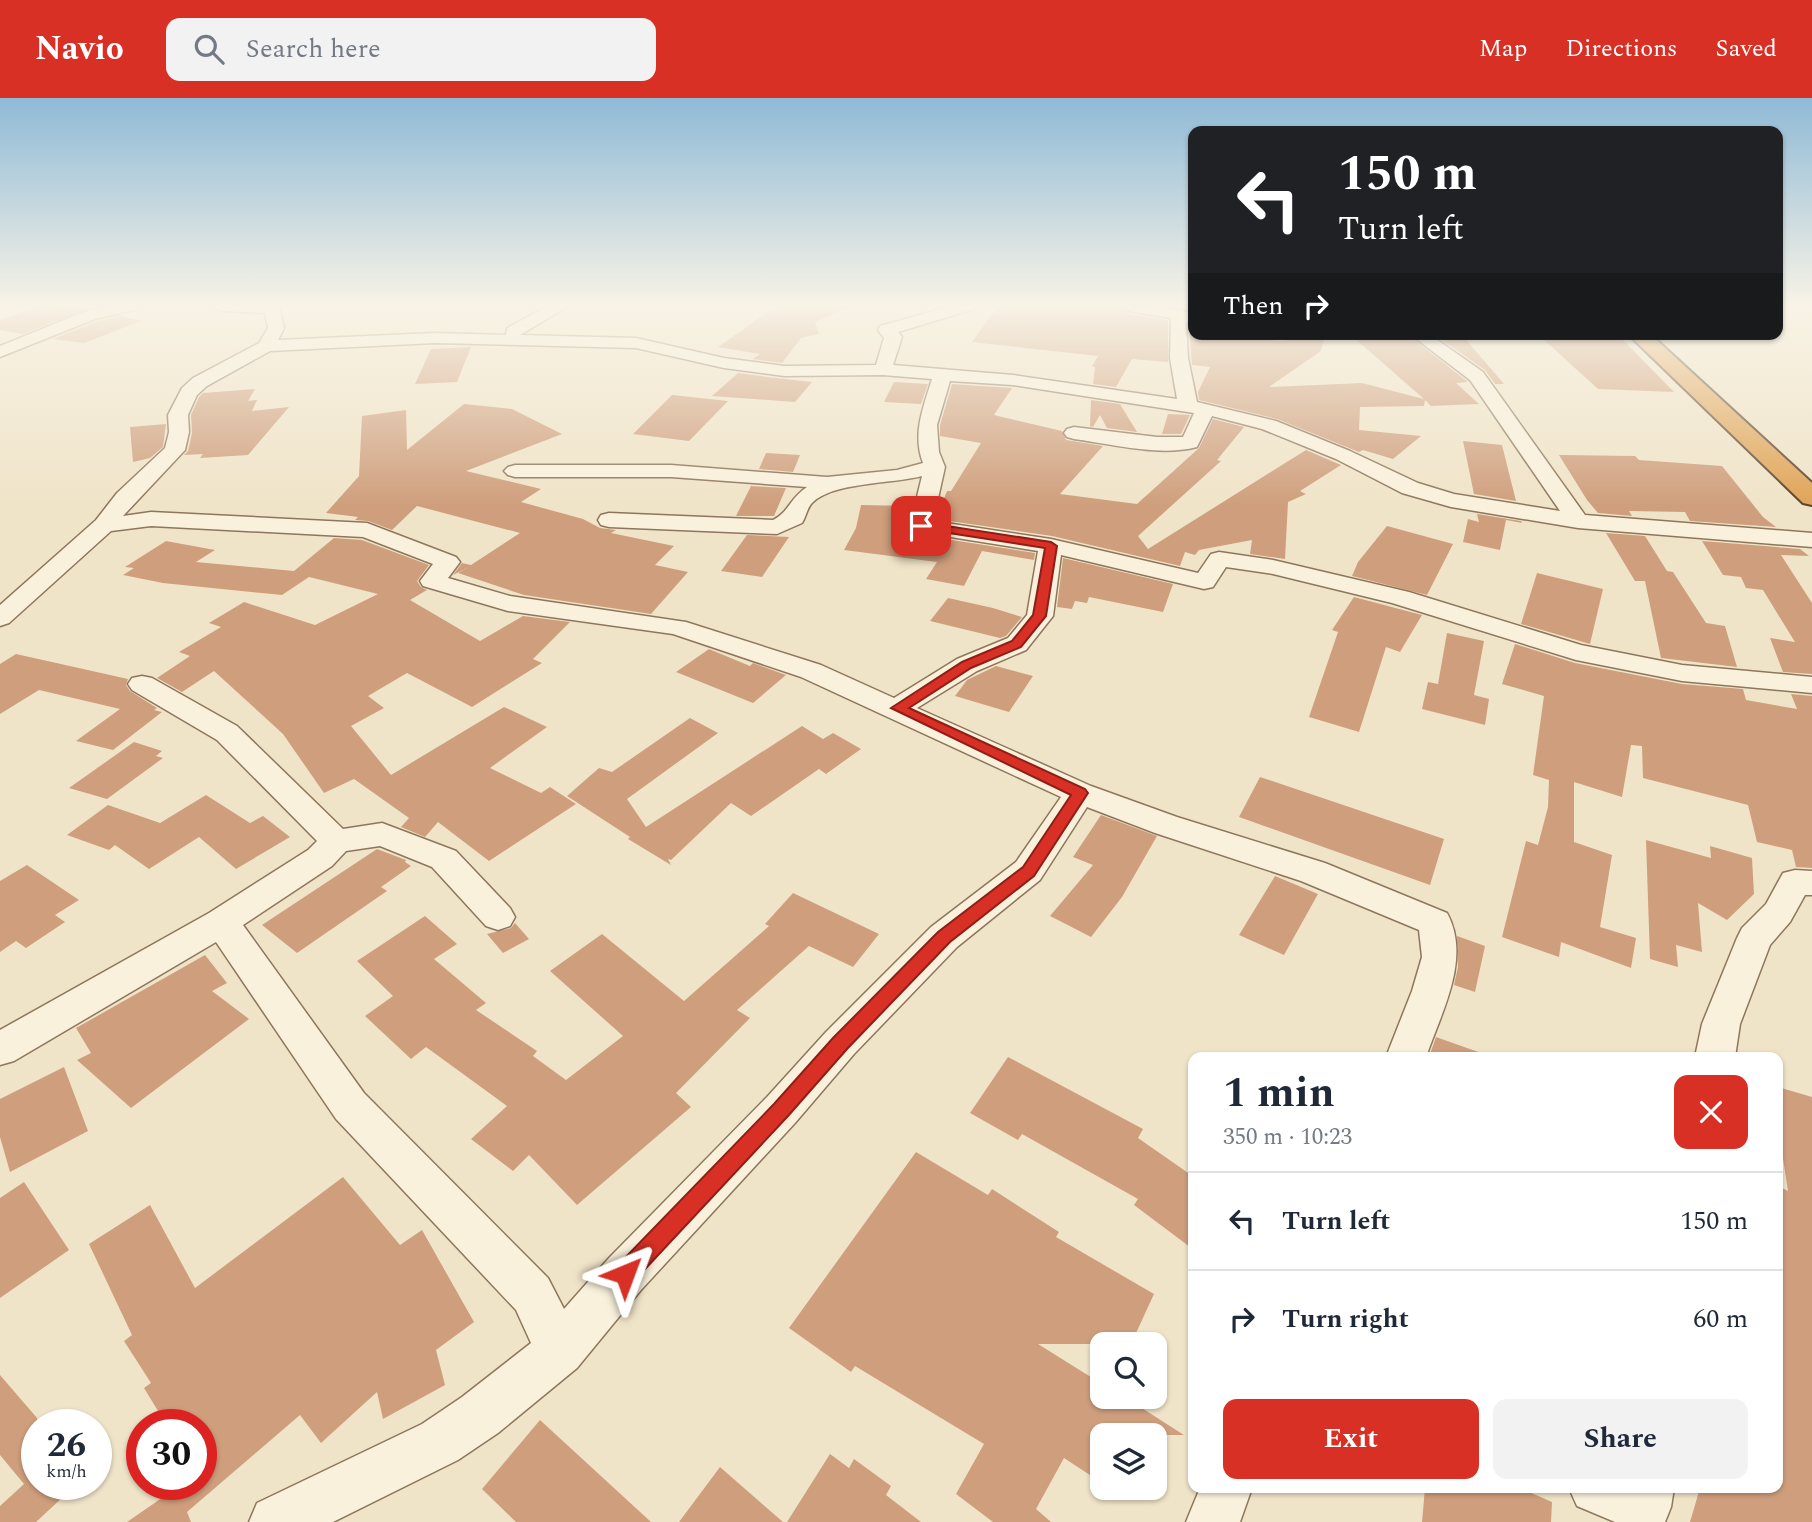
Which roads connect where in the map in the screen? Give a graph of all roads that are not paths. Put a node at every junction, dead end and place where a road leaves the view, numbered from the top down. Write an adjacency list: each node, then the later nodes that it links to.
1 (218, 372): 17 (street)
2 (907, 372): 7 (street)
3 (1185, 372): 8 (street)
4 (1472, 372): 16 (street)
5 (1679, 372): 14 (highway)
6 (1703, 372): 12 (highway)
7 (942, 376): 8 (street); 10 (street)
8 (1197, 407): 9 (street); 16 (street)
9 (1074, 433)
10 (935, 467): 13 (street); 19 (street)
11 (515, 471): 13 (street)
12 (1812, 472)
13 (827, 483): 15 (street)
14 (1812, 497)
15 (609, 520)
16 (1578, 521): 18 (street)
17 (104, 525): 20 (street); 23 (street)
18 (1812, 540)
19 (1051, 546): 22 (street); 23 (street)
20 (0, 618)
21 (142, 684): 25 (street)
22 (1812, 685)
23 (898, 708): 24 (street)
24 (1080, 793): 30 (street); 32 (street)
25 (336, 841): 27 (street); 28 (street)
26 (1812, 883): 31 (street)
27 (498, 917)
28 (221, 922): 29 (street); 32 (street)
29 (0, 1049)
30 (1408, 1052)
31 (1716, 1052)
32 (560, 1351): 36 (street)
33 (1224, 1493): 37 (street)
34 (1608, 1493): 35 (street)
35 (1647, 1493)
36 (276, 1522)
37 (1213, 1522)

